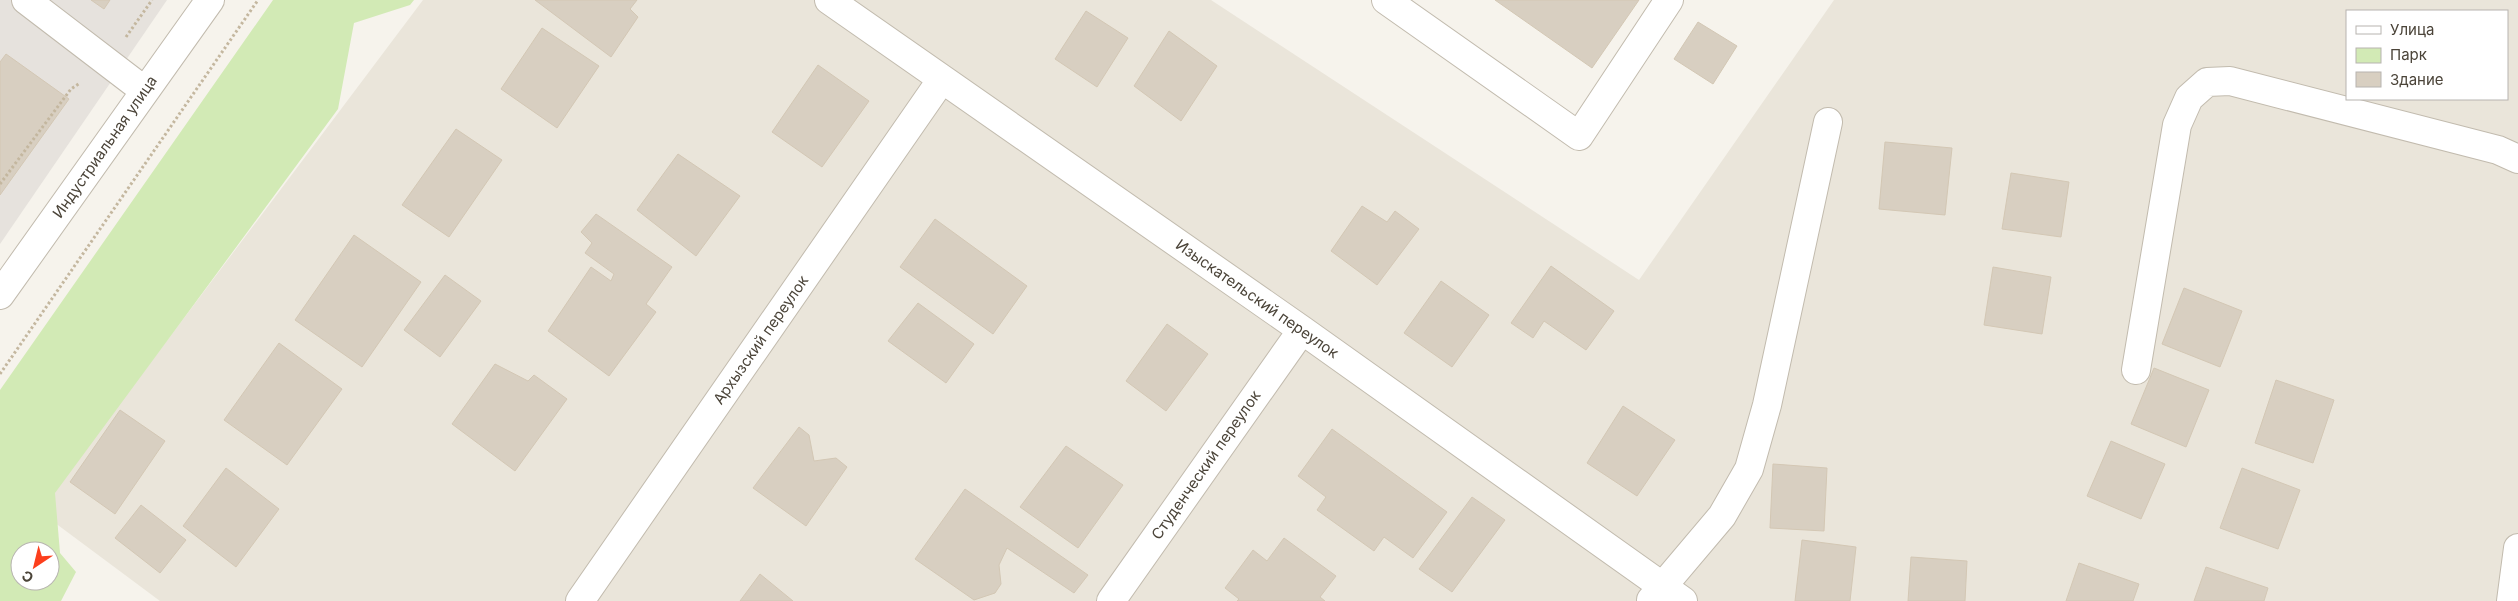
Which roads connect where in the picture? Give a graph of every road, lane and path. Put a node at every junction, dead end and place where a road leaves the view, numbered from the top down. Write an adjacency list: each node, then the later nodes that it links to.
1 (26, 0): 8 (street)
2 (152, 0): 8 (path)
3 (210, 0): 10 (street, Индустриальная улица)
4 (258, 0): 17 (path)
5 (829, 0): 9 (street, Изыскательский переулок)
6 (1386, 0): 7 (street)
7 (1669, 0)
8 (108, 63): 10 (street); 13 (path)
9 (942, 78): 15 (street, Изыскательский переулок); 20 (street, Архызский переулок)
10 (145, 91): 14 (street, Индустриальная улица)
11 (1828, 122): 19 (street)
12 (2518, 159): 16 (street)
13 (0, 184)
14 (0, 294)
15 (1302, 330): 19 (street, Изыскательский переулок); 21 (street, Студенческий переулок)
16 (2136, 370)
17 (0, 374)
18 (2518, 548): 23 (street)
19 (1656, 593): 22 (street, Изыскательский переулок)
20 (580, 601)
21 (1111, 601)
22 (1684, 601)
23 (2510, 601)

